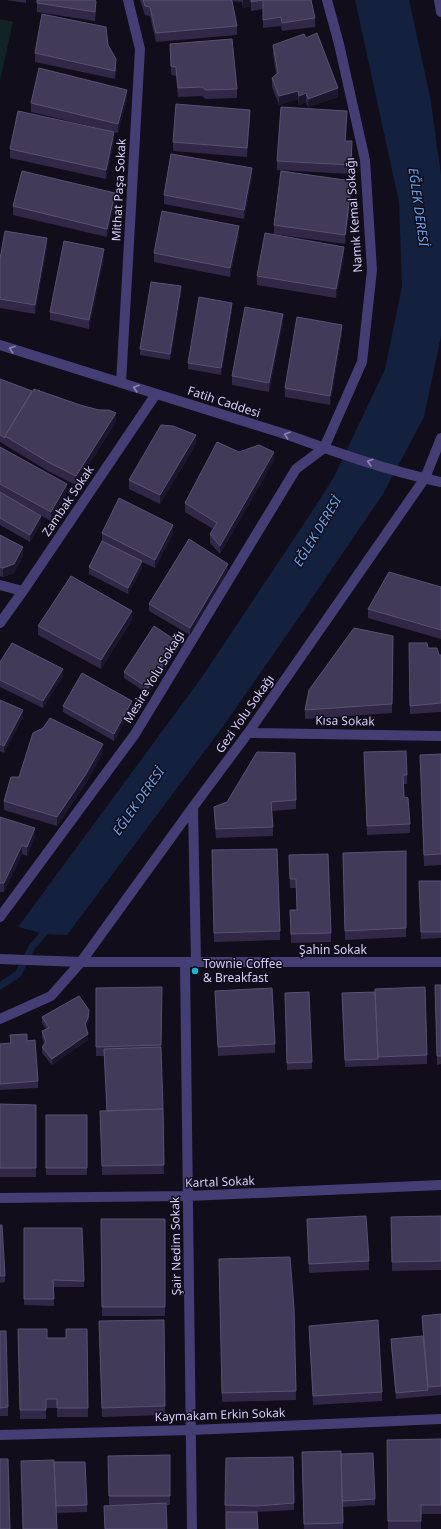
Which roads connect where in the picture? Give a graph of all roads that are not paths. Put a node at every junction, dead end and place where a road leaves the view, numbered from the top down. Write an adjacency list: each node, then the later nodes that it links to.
1 (128, 0): 6 (street, Mithat Paşa Sokak)
2 (327, 0): 9 (street, Namık Kemal Sokağı)
3 (439, 0): 4 (street)
4 (441, 12)
5 (0, 345): 6 (street, Fatih Caddesi, one-way to 5)
6 (121, 383): 7 (street, Fatih Caddesi, one-way to 6)
7 (156, 394): 9 (street, Fatih Caddesi, one-way to 7); 13 (street, Zambak Sokak)
8 (441, 438): 10 (street, Gezi Yolu Sokağı)
9 (324, 448): 10 (street, Fatih Caddesi, one-way to 9); 18 (street, Mesire Yolu Sokağı)
10 (425, 478): 11 (street, Fatih Caddesi); 15 (street, Gezi Yolu Sokağı)
11 (441, 482)
12 (0, 584): 13 (street)
13 (23, 591): 14 (street, Zambak Sokak)
14 (0, 623)
15 (248, 733): 16 (street, Kısa Sokak); 17 (street, Gezi Yolu Sokağı)
16 (441, 736)
17 (193, 807): 20 (street, Gezi Yolu Sokağı); 23 (street)
18 (0, 917)
19 (0, 959): 20 (street, Şahin Sokak)
20 (81, 962): 22 (street, Şahin Sokak); 24 (street, Gezi Yolu Sokağı)
21 (441, 962): 23 (street, Şahin Sokak)
22 (185, 963): 23 (street, Şahin Sokak); 26 (street, Şair Nedim Sokak)
23 (196, 963)
24 (0, 1019)
25 (441, 1185): 26 (street, Kartal Sokak)
26 (189, 1196): 27 (street, Kartal Sokak); 29 (street, Şair Nedim Sokak)
27 (0, 1198)
28 (441, 1419): 29 (street, Kaymakam Erkin Sokak)
29 (191, 1430): 30 (street, Kaymakam Erkin Sokak); 31 (street, Şair Nedim Sokak)
30 (0, 1435)
31 (192, 1529)

